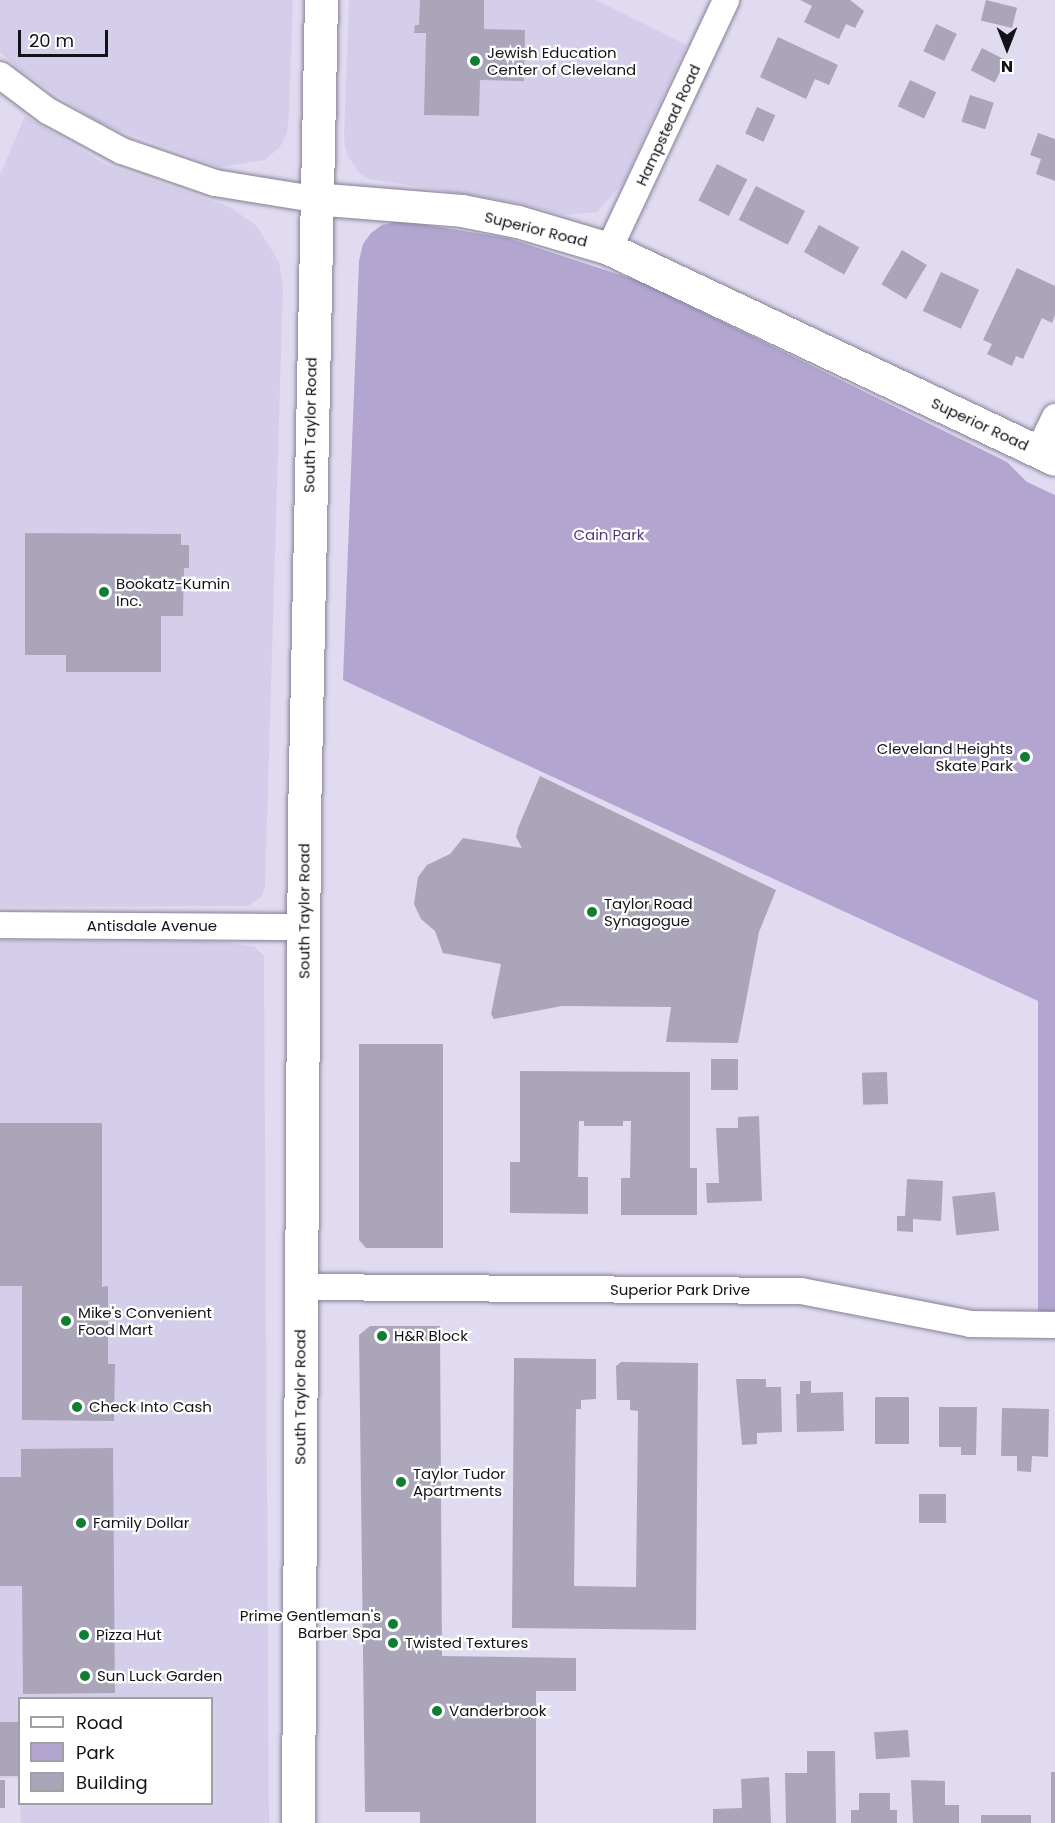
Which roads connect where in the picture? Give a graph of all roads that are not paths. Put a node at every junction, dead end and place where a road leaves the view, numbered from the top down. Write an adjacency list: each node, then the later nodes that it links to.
1 (321, 0): 4 (main road, South Taylor Road)
2 (726, 0): 5 (street, Hampstead Road)
3 (0, 75): 4 (street, Superior Road)
4 (314, 199): 5 (street, Superior Road); 9 (main road, South Taylor Road)
5 (609, 249): 7 (street, Superior Road)
6 (1055, 417): 7 (street)
7 (1047, 456)
8 (0, 925): 9 (street, Antisdale Avenue)
9 (304, 927): 10 (main road, South Taylor Road)
10 (301, 1287): 11 (street, Superior Park Drive); 12 (main road, South Taylor Road)
11 (1055, 1325)
12 (298, 1823)

